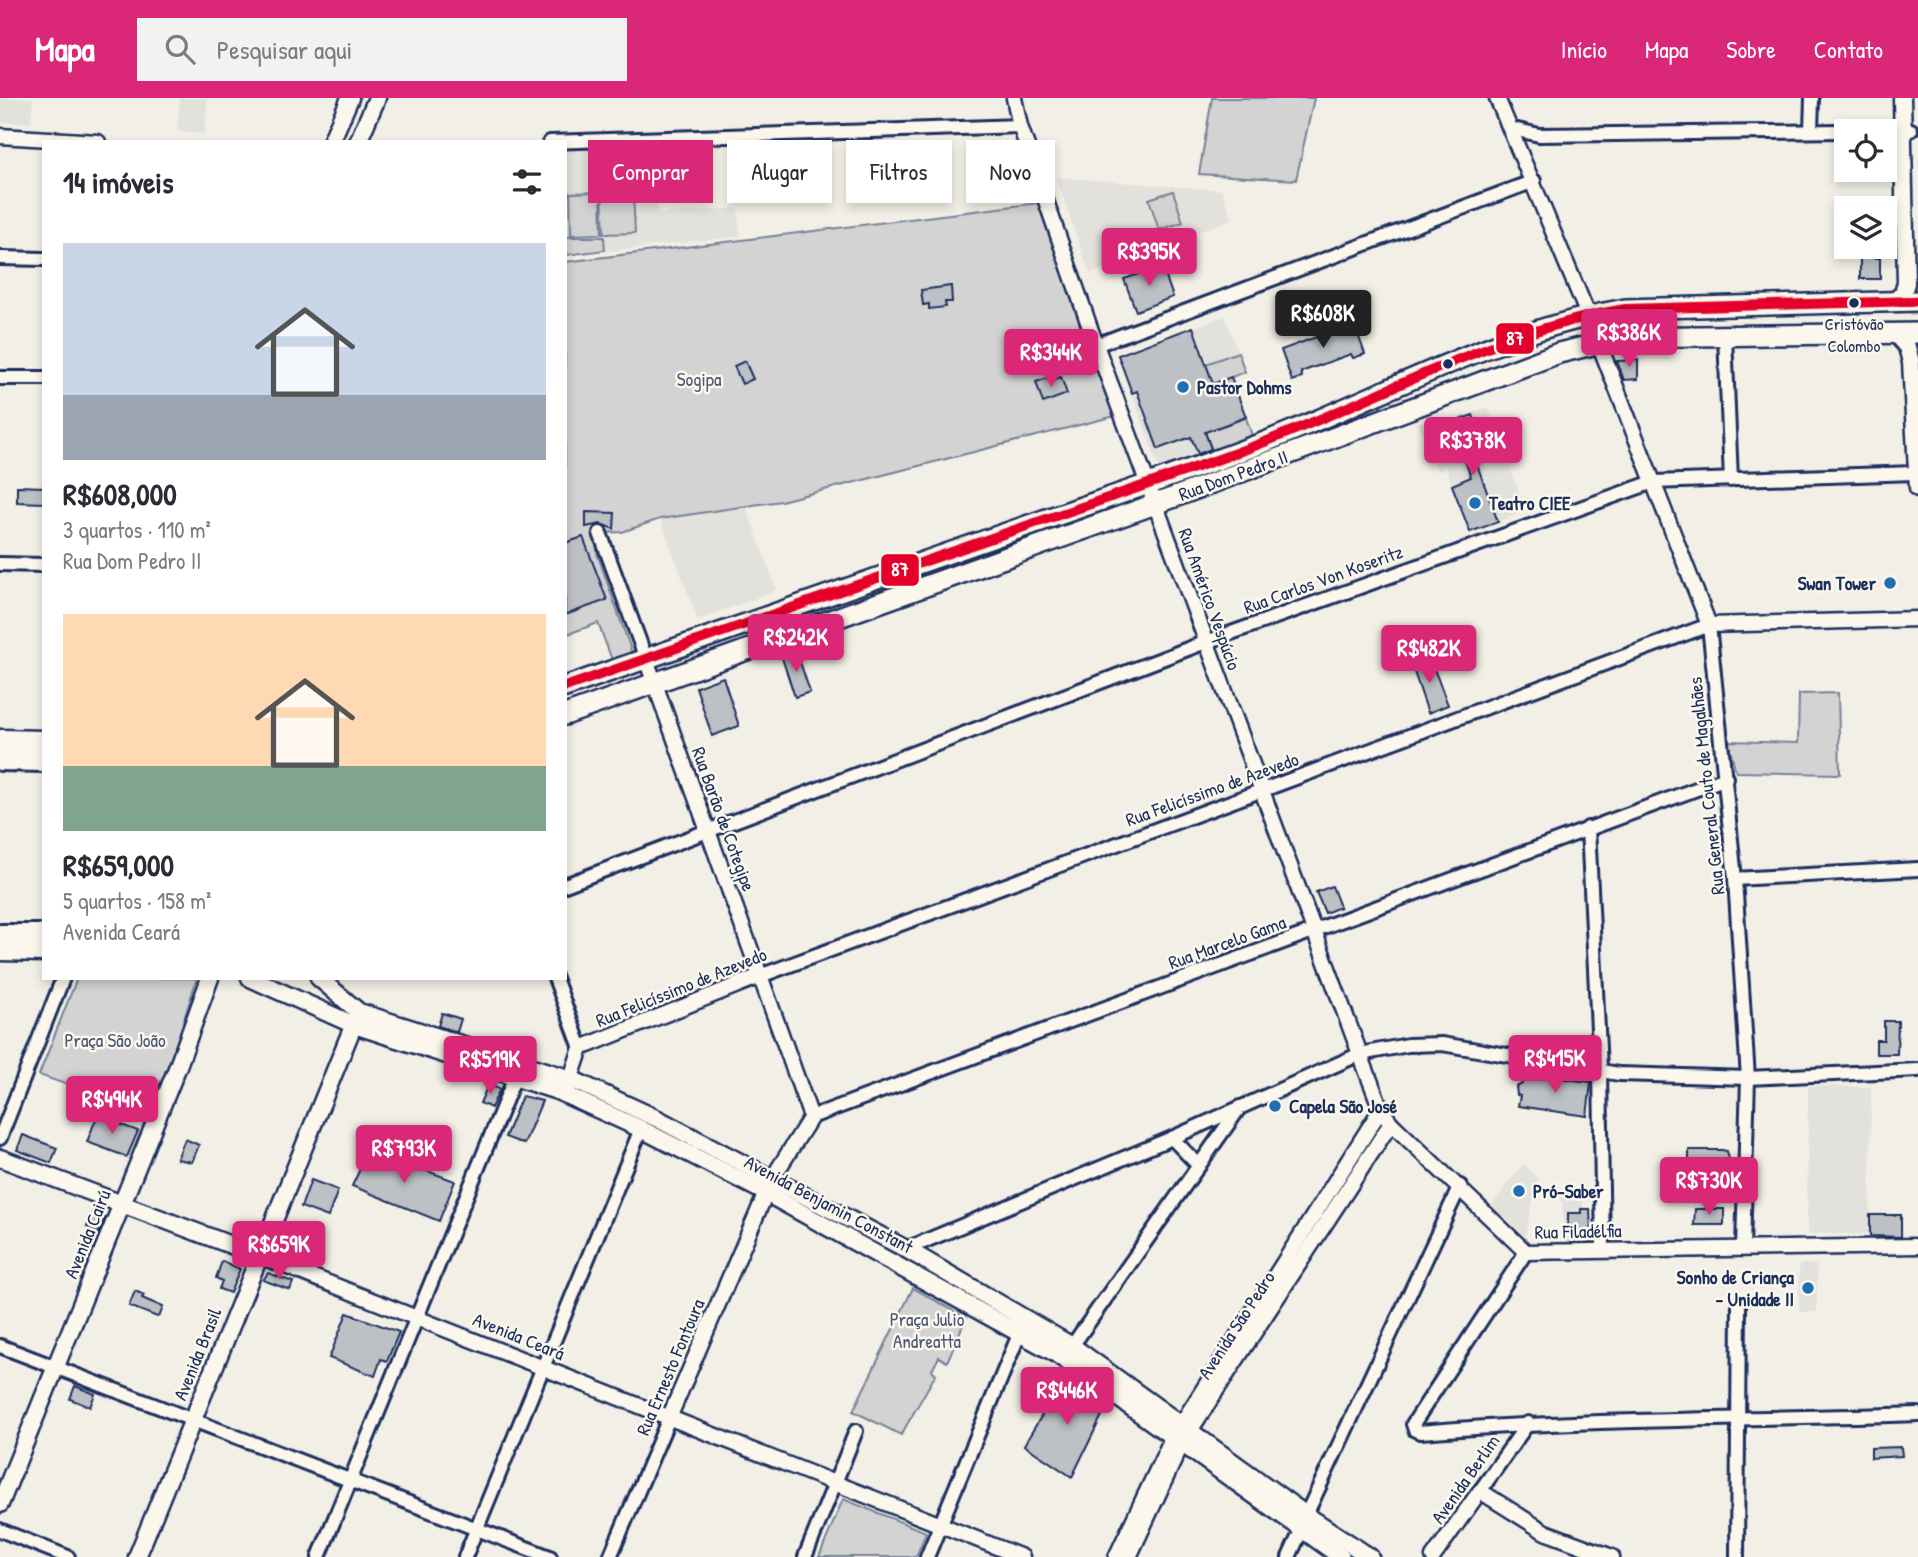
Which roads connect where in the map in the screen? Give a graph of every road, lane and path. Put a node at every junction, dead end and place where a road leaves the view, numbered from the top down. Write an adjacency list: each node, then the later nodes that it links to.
1 (350, 98): 15 (main road)
2 (376, 98): 16 (main road)
3 (1014, 98): 8 (street, Rua Américo Vespúcio)
4 (1497, 98): 9 (street)
5 (1812, 98): 11 (street)
6 (1902, 98): 10 (main road)
7 (1908, 98): 10 (main road)
8 (1020, 127): 17 (street); 30 (street, Rua Américo Vespúcio)
9 (1513, 129): 12 (street); 18 (street)
10 (1906, 130): 11 (street); 22 (main road); 24 (main road)
11 (1811, 131): 12 (street)
12 (1539, 135): 18 (street)
13 (0, 136): 14 (street)
14 (65, 140)
15 (332, 140)
16 (359, 140)
17 (567, 141)
18 (1523, 156): 19 (street)
19 (1534, 181): 25 (street); 30 (street)
20 (0, 258): 21 (street)
21 (42, 260)
22 (1917, 281)
23 (1918, 301): 24 (main road, Rua Dom Pedro II)
24 (1894, 302): 25 (main road, Rua Dom Pedro II)
25 (1588, 315): 36 (main road, Rua Dom Pedro II)
26 (1895, 333): 27 (main road, Rua Dom Pedro II); 28 (main road, Rua Dom Pedro II); 34 (main road)
27 (1918, 333)
28 (1725, 336): 29 (main road, Rua Dom Pedro II); 33 (street)
29 (1598, 341): 35 (street, Rua General Couto de Magalhães); 36 (main road, Rua Dom Pedro II)
30 (1096, 345): 36 (street, Rua Américo Vespúcio)
31 (0, 378): 32 (street)
32 (42, 379)
33 (1731, 480): 34 (street, Rua Carlos Von Koseritz); 35 (street, Rua Carlos Von Koseritz)
34 (1917, 480)
35 (1653, 481): 41 (street, Rua General Couto de Magalhães); 42 (street, Rua Carlos Von Koseritz)
36 (1151, 495): 42 (street, Rua Américo Vespúcio); 43 (main road, Rua Dom Pedro II); 44 (main road, Rua Dom Pedro II)
37 (600, 533): 43 (street, Rua Barão de Cotegipe)
38 (0, 564): 39 (street)
39 (42, 565)
40 (1918, 620): 41 (street, Rua Felicíssimo de Azevedo)
41 (1709, 625): 53 (street, Rua General Couto de Magalhães); 54 (street, Rua Felicíssimo de Azevedo)
42 (1206, 642): 54 (street, Rua Américo Vespúcio); 56 (street, Rua Carlos Von Koseritz)
43 (646, 659): 44 (street, Rua Barão de Cotegipe); 45 (main road, Rua Dom Pedro II)
44 (655, 684): 46 (main road, Rua Dom Pedro II); 56 (street, Rua Barão de Cotegipe)
45 (567, 686)
46 (567, 714)
47 (0, 738): 48 (main road)
48 (42, 739)
49 (0, 751): 50 (main road)
50 (42, 752)
51 (0, 764): 52 (street)
52 (42, 765)
53 (1726, 778): 55 (street, Rua Marcelo Gama); 58 (street, Rua General Couto de Magalhães)
54 (1261, 792): 60 (street, Rua Américo Vespúcio); 67 (street, Rua Felicíssimo de Azevedo)
55 (1588, 828): 60 (street, Rua Marcelo Gama); 76 (street)
56 (708, 831): 59 (street, Rua Carlos Von Koseritz); 67 (street, Rua Barão de Cotegipe)
57 (1918, 869): 58 (street)
58 (1735, 878): 79 (street, Rua General Couto de Magalhães)
59 (567, 884)
60 (1315, 929): 75 (street, Rua Américo Vespúcio); 83 (street, Rua Marcelo Gama)
61 (0, 931): 62 (street)
62 (42, 931)
63 (0, 942): 64 (main road)
64 (42, 942)
65 (0, 952): 66 (main road)
66 (42, 953)
67 (760, 976): 74 (street, Rua Felicíssimo de Azevedo); 83 (street, Rua Barão de Cotegipe)
68 (62, 980): 86 (street)
69 (209, 980): 93 (main road, Avenida Cairú)
70 (255, 980): 73 (main road, Avenida Benjamin Constant)
71 (320, 980): 73 (main road, Avenida Benjamin Constant)
72 (556, 980): 74 (street)
73 (356, 1018): 78 (main road, Avenida Benjamin Constant); 80 (main road, Avenida Benjamin Constant); 99 (main road, Avenida Brasil)
74 (581, 1048): 80 (street, Rua Felicíssimo de Azevedo)
75 (1360, 1055): 76 (street); 81 (street); 82 (street, Rua Américo Vespúcio)
76 (1600, 1070): 79 (street); 97 (street)
77 (1918, 1070): 79 (street)
78 (515, 1077): 80 (main road, Avenida Benjamin Constant); 101 (street)
79 (1748, 1078): 95 (street, Rua General Couto de Magalhães)
80 (568, 1087): 85 (main road, Avenida Benjamin Constant); 91 (main road, Avenida Benjamin Constant)
81 (1240, 1106): 87 (street); 89 (street)
82 (1381, 1110): 84 (street, Rua Filadélfia); 90 (street, Avenida São Pedro)
83 (811, 1117): 91 (street)
84 (1391, 1123): 90 (street, Avenida São Pedro); 92 (street, Rua Filadélfia)
85 (641, 1129): 91 (main road, Avenida Benjamin Constant); 106 (street)
86 (0, 1138)
87 (1172, 1138): 89 (street); 96 (street)
88 (0, 1158): 93 (main road, Avenida Ceará)
89 (1199, 1166): 104 (street)
90 (1351, 1171): 113 (street, Avenida São Pedro)
91 (769, 1186): 96 (main road, Avenida Benjamin Constant); 102 (main road, Avenida Benjamin Constant); 109 (street, Rua Ernesto Fontoura)
92 (1460, 1186): 98 (street, Rua Filadélfia); 118 (street)
93 (122, 1204): 99 (main road, Avenida Ceará); 105 (main road, Avenida Cairú)
94 (1918, 1246): 95 (street, Rua Filadélfia)
95 (1743, 1248): 97 (street, Rua Filadélfia)
96 (906, 1249): 104 (main road, Avenida Benjamin Constant)
97 (1603, 1250): 98 (street, Rua Filadélfia)
98 (1526, 1252): 111 (street)
99 (260, 1256): 101 (street, Avenida Ceará); 108 (main road, Avenida Brasil)
100 (1739, 1305): 110 (street)
101 (416, 1318): 106 (street, Avenida Ceará); 114 (street)
102 (1020, 1332): 113 (main road, Avenida Benjamin Constant); 119 (street)
103 (0, 1346): 105 (street)
104 (1072, 1346): 113 (main road, Avenida Benjamin Constant)
105 (56, 1367): 108 (street); 117 (main road, Avenida Cairú)
106 (542, 1367): 109 (street, Avenida Ceará); 120 (street)
107 (1918, 1415): 110 (street)
108 (194, 1418): 114 (street); 123 (main road, Avenida Brasil)
109 (669, 1418): 115 (street, Avenida Ceará); 127 (street, Rua Ernesto Fontoura)
110 (1739, 1421): 111 (street); 138 (street)
111 (1528, 1423): 116 (street, Avenida Berlim)
112 (856, 1431): 115 (street)
113 (1182, 1433): 118 (main road, Avenida Benjamin Constant); 131 (street, Avenida São Pedro); 132 (street, Avenida São Pedro)
114 (351, 1479): 120 (street); 124 (street)
115 (835, 1483): 119 (street, Avenida Ceará); 128 (street)
116 (1480, 1491): 136 (street, Avenida Berlim); 137 (street)
117 (0, 1504)
118 (1304, 1523): 133 (street); 134 (main road, Avenida Benjamin Constant); 135 (main road, Avenida Benjamin Constant)
119 (940, 1525): 129 (street); 130 (street, Avenida Ceará)
120 (477, 1528): 125 (street); 126 (street)
121 (0, 1530): 122 (street)
122 (68, 1557)
123 (137, 1557)
124 (319, 1557)
125 (465, 1557)
126 (550, 1557)
127 (610, 1557)
128 (805, 1557)
129 (927, 1557)
130 (1022, 1557)
131 (1116, 1557)
132 (1129, 1557)
133 (1289, 1557)
134 (1341, 1557)
135 (1370, 1557)
136 (1433, 1557)
137 (1612, 1557)
138 (1737, 1557)

